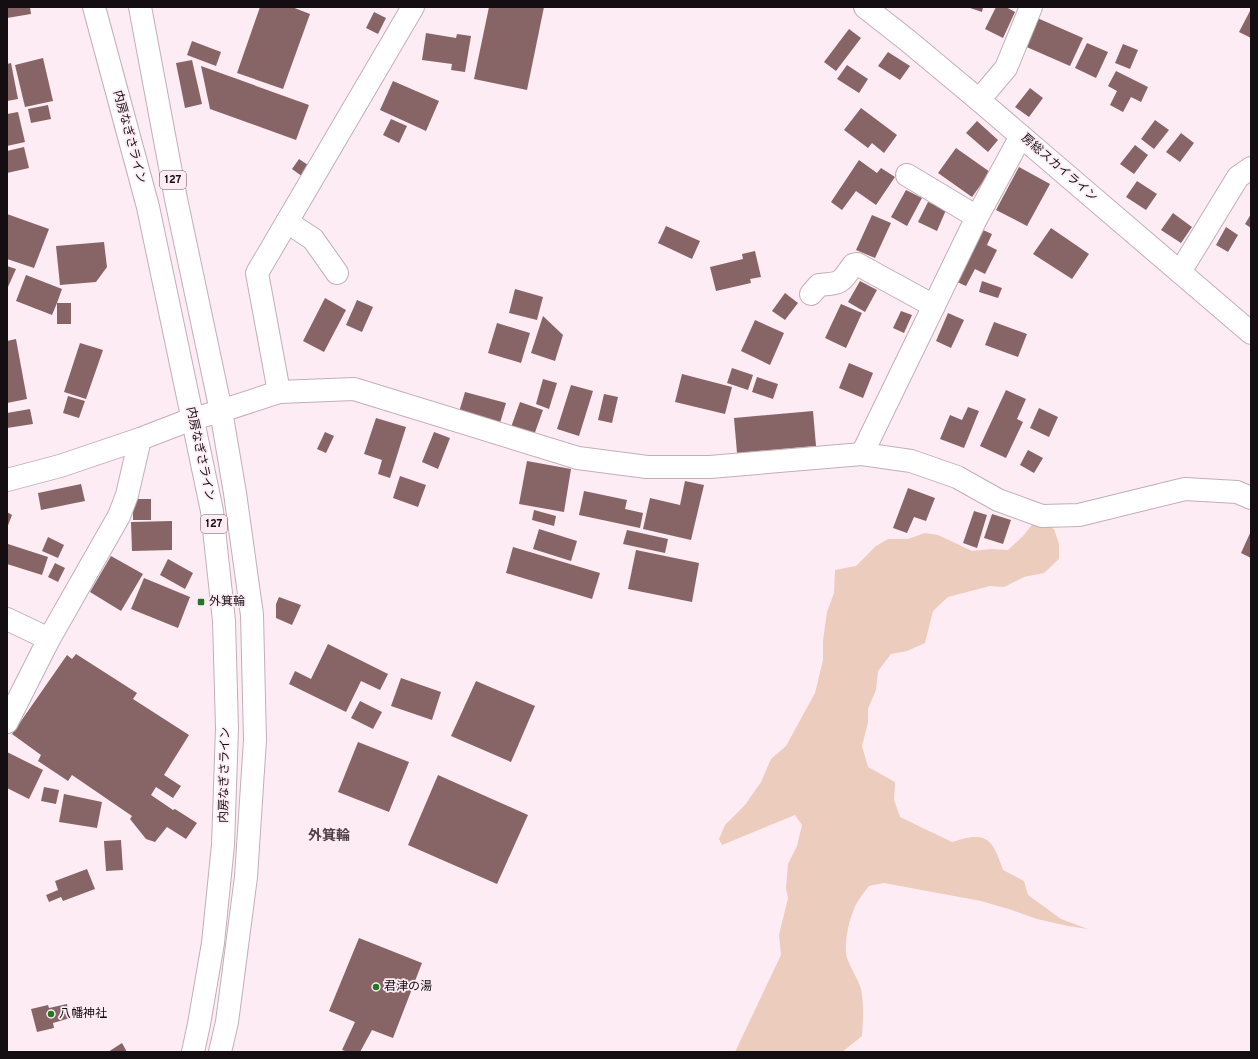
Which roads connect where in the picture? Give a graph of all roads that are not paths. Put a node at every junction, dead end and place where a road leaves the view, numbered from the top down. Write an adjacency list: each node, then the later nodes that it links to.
1 (94, 7): 19 (main road, 内房なぎさライン / 127)
2 (140, 7): 18 (main road, 127)
3 (413, 7): 11 (main road)
4 (865, 7): 6 (main road, 房総スカイライン)
5 (1031, 7): 6 (main road)
6 (979, 100): 7 (main road, 房総スカイライン)
7 (1021, 136): 10 (main road); 12 (main road, 房総スカイライン)
8 (1251, 168): 12 (main road)
9 (907, 175): 10 (main road)
10 (977, 217): 15 (main road)
11 (287, 222): 13 (main road); 17 (main road)
12 (1180, 272): 16 (main road, 房総スカイライン)
13 (337, 273)
14 (811, 294): 15 (main road)
15 (934, 306): 21 (main road)
16 (1251, 333)
17 (279, 392): 18 (main road); 21 (main road)
18 (221, 411): 19 (main road); 28 (main road, 127)
19 (192, 418): 20 (main road); 27 (main road, 内房なぎさライン / 127)
20 (140, 439): 22 (main road); 25 (main road)
21 (862, 454): 23 (main road)
22 (7, 480)
23 (1251, 498)
24 (7, 618): 25 (main road)
25 (49, 639): 26 (main road)
26 (7, 722)
27 (193, 1052)
28 (220, 1052)

